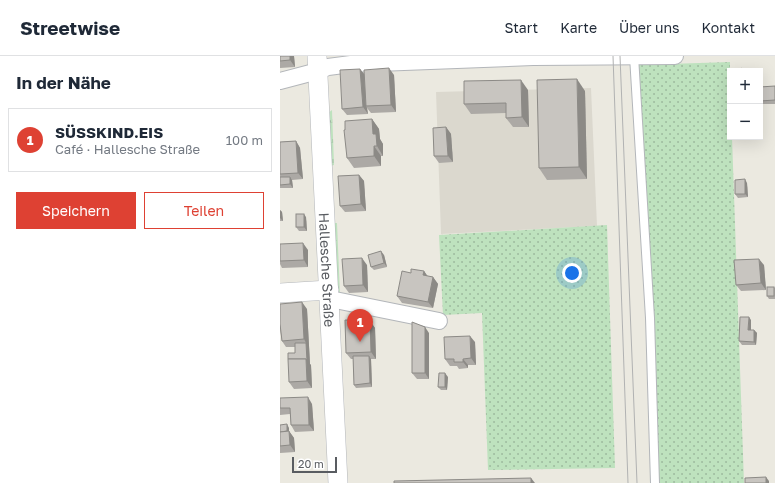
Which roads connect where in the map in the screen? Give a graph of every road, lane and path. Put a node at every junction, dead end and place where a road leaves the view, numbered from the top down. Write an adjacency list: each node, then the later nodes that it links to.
1 (597, 56): 2 (street); 4 (street)
2 (634, 56): 3 (street); 10 (lane)
3 (675, 56)
4 (317, 64): 5 (street); 7 (street, Hallesche Straße)
5 (280, 81)
6 (280, 293): 7 (street)
7 (329, 295): 8 (street); 9 (street, Hallesche Straße)
8 (439, 322)
9 (338, 483)
10 (655, 483)

